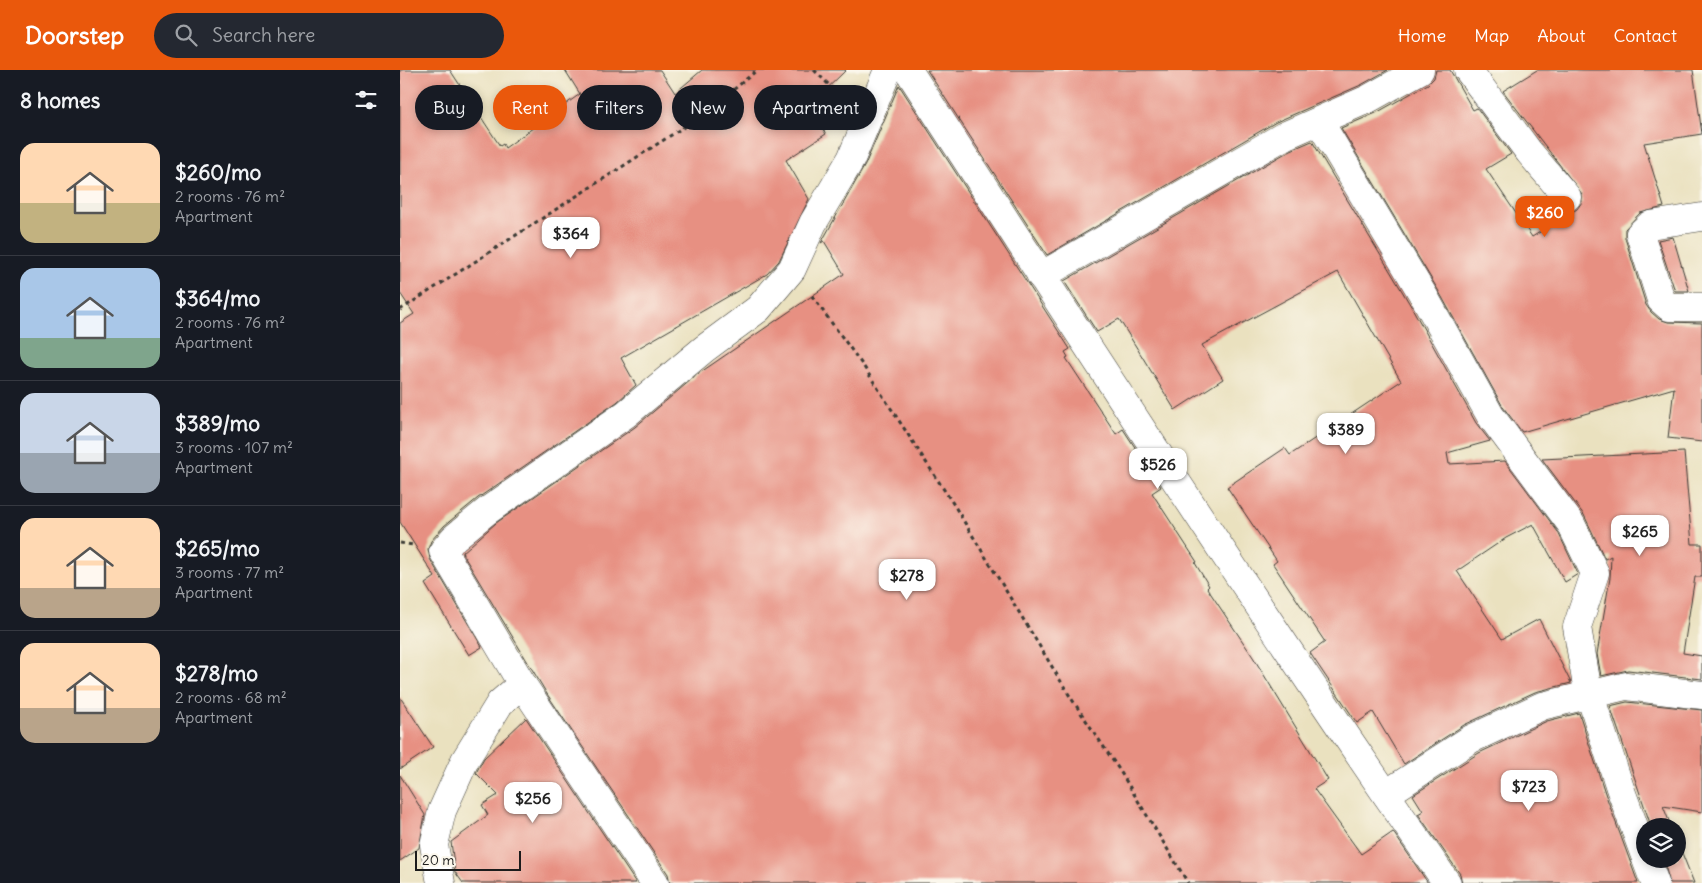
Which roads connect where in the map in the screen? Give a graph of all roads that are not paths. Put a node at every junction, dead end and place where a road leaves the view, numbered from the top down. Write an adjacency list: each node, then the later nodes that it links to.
1 (888, 70): 10 (street)
2 (908, 70): 8 (street)
3 (1420, 70): 5 (street)
4 (1468, 70): 6 (street)
5 (1319, 120): 8 (street); 11 (street)
6 (1567, 197)
7 (1702, 217): 9 (street)
8 (1041, 276): 13 (street)
9 (1702, 306)
10 (522, 684): 16 (street); 17 (street)
11 (1590, 694): 12 (street); 13 (street); 14 (street)
12 (1702, 695)
13 (1386, 794): 18 (street)
14 (1636, 830)
15 (1650, 868): 19 (street)
16 (441, 883)
17 (655, 883)
18 (1447, 883)
19 (1655, 883)

